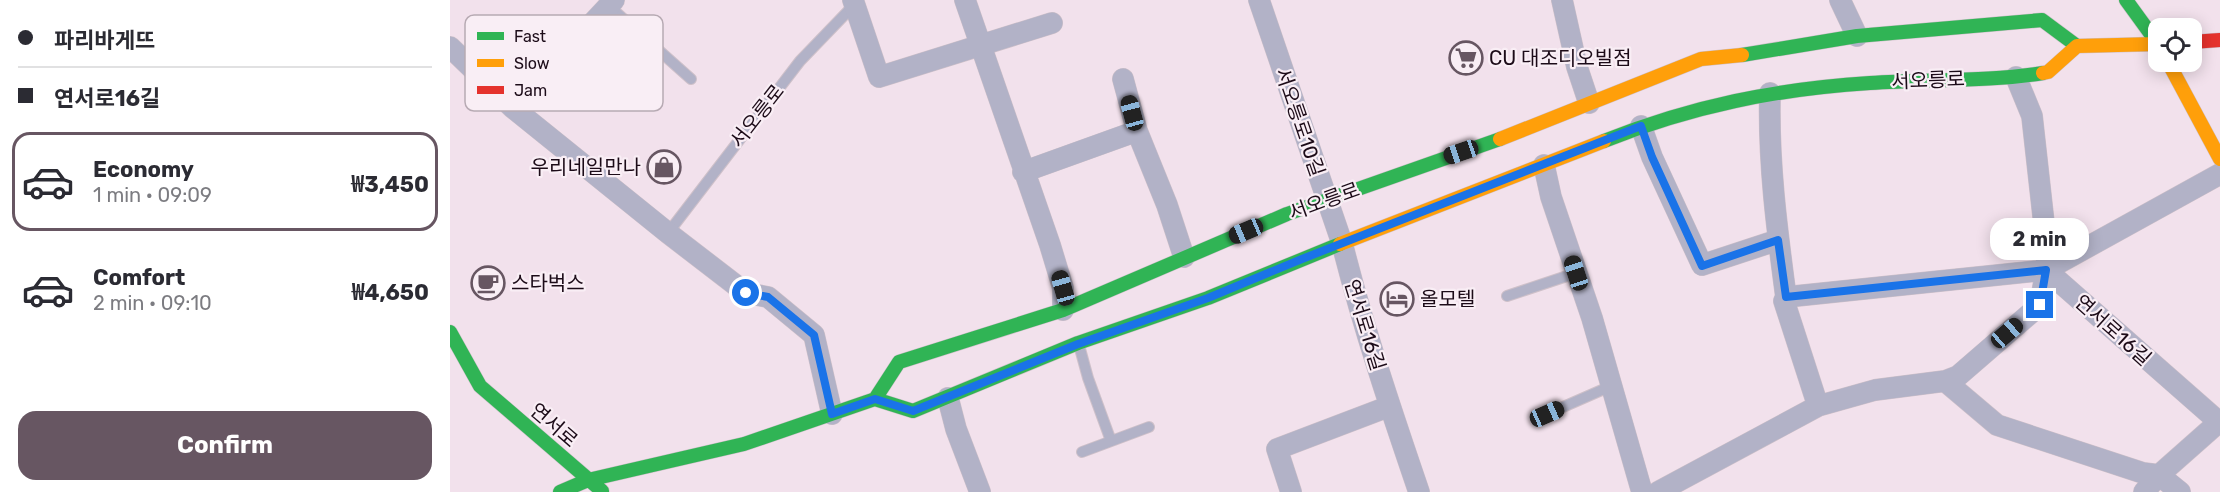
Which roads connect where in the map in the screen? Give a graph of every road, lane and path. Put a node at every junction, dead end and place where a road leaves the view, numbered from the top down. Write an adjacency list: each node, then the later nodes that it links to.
1 (965, 0): 16 (street)
2 (1259, 0): 34 (street, 서오릉로10길)
3 (1562, 0): 26 (street)
4 (1840, 0): 12 (street)
5 (2126, 0): 11 (main road)
6 (853, 2): 16 (street, 서오릉로); 35 (lane, 서오릉로)
7 (612, 3): 8 (street); 9 (lane)
8 (601, 15)
9 (624, 15)
10 (1052, 23): 16 (street, 서오릉로)
11 (2148, 30)
12 (1857, 36): 17 (main road, 서오릉로); 26 (main road, 서오릉로)
13 (2220, 40): 14 (main road)
14 (2202, 41)
15 (2148, 44): 17 (main road)
16 (981, 46): 32 (street)
17 (2077, 46): 22 (main road, 서오릉로)
18 (450, 48): 20 (street)
19 (663, 52): 23 (lane)
20 (465, 62)
21 (2173, 72): 30 (main road)
22 (2016, 76): 25 (main road, 서오릉로); 39 (street)
23 (691, 79)
24 (1123, 79): 29 (street)
25 (1770, 93): 28 (main road, 서오릉로); 36 (street)
26 (1589, 103): 34 (main road, 서오릉로)
27 (517, 111): 35 (street)
28 (1641, 126): 31 (main road, 서오릉로); 36 (street)
29 (1137, 130): 32 (street); 38 (street)
30 (2220, 159)
31 (1544, 165): 37 (main road, 서오릉로); 40 (street)
32 (1023, 172): 42 (street)
33 (2220, 174): 39 (street)
34 (1327, 199): 37 (street, 서오릉로10길); 38 (main road, 서오릉로)
35 (668, 233): 54 (street)
36 (1778, 240): 43 (street)
37 (1342, 243): 45 (main road, 서오릉로); 52 (street, 연서로16길)
38 (1184, 257): 42 (main road, 서오릉로)
39 (2046, 270): 43 (street); 46 (street); 56 (street, 연서로16길)
40 (1576, 273): 41 (lane); 49 (street)
41 (1507, 296)
42 (1063, 310): 51 (main road, 서오릉로)
43 (1783, 311): 53 (street)
44 (450, 332): 48 (main road, 연서로)
45 (1078, 344): 50 (main road, 서오릉로); 58 (lane)
46 (1945, 381): 53 (street); 60 (street)
47 (460, 384): 48 (main road)
48 (480, 386): 61 (main road, 연서로)
49 (1611, 386): 55 (lane); 67 (street)
50 (948, 398): 51 (main road, 서오릉로); 64 (street)
51 (875, 399): 54 (main road)
52 (1390, 406): 65 (street); 66 (street, 연서로16길)
53 (1818, 406): 68 (street)
54 (832, 414): 61 (main road)
55 (1547, 414)
56 (2219, 422): 60 (street, 연서로16길)
57 (1149, 427): 58 (lane)
58 (1111, 441): 59 (lane)
59 (1082, 452)
60 (2159, 476): 69 (street, 연서로16길); 70 (street)
61 (588, 480): 62 (main road); 63 (main road, 연서로)
62 (560, 492)
63 (603, 492)
64 (980, 492)
65 (1291, 492)
66 (1419, 492)
67 (1642, 492)
68 (1659, 492)
69 (2144, 492)
70 (2180, 492)

